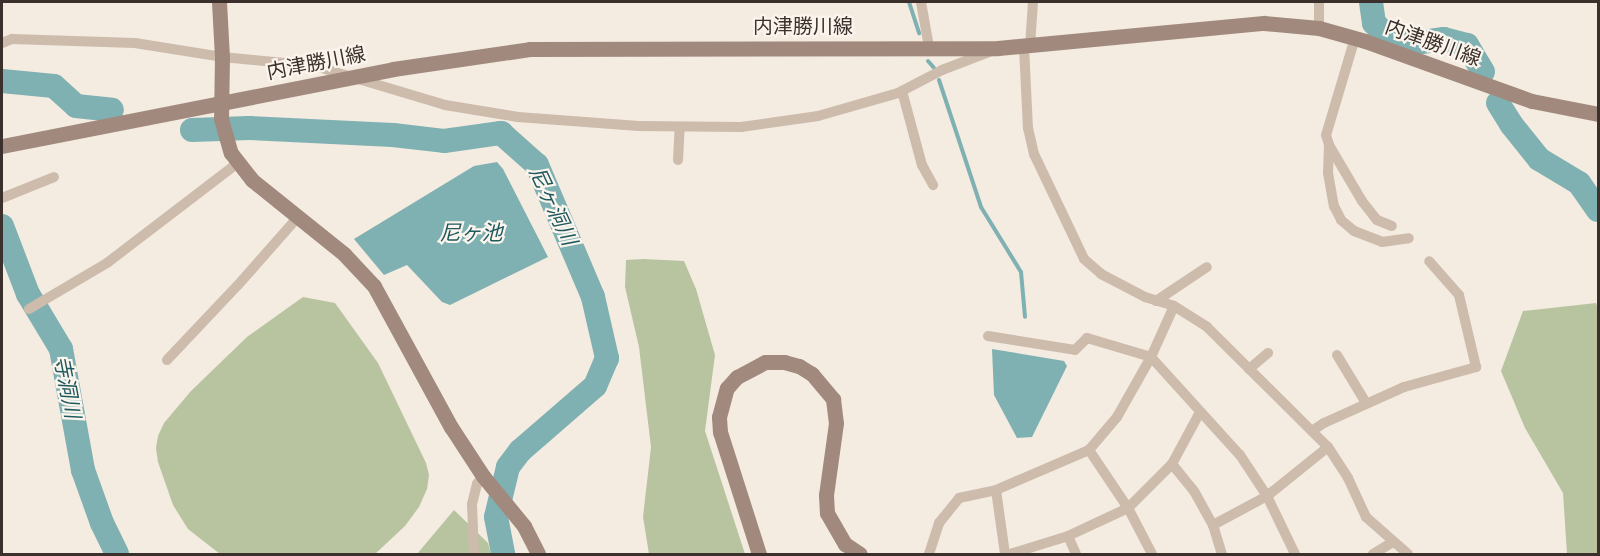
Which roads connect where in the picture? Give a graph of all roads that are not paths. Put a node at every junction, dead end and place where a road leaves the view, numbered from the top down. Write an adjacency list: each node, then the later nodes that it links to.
1 (219, 2): 11 (main road)
2 (921, 2): 8 (street)
3 (1033, 2): 9 (street)
4 (1319, 2): 5 (street)
5 (1319, 28): 6 (main road, 内津勝川線); 9 (main road, 内津勝川線)
6 (1355, 38): 15 (main road, 内津勝川線); 17 (street)
7 (2, 43): 11 (street)
8 (929, 47): 10 (main road, 内津勝川線); 12 (main road, 内津勝川線)
9 (1027, 47): 10 (main road, 内津勝川線); 29 (street)
10 (998, 48): 13 (street)
11 (222, 57): 12 (street); 14 (main road)
12 (353, 77): 14 (main road, 内津勝川線); 16 (street)
13 (902, 91): 16 (street); 22 (street)
14 (220, 103): 18 (main road, 内津勝川線); 20 (main road)
15 (1599, 114)
16 (680, 127): 19 (street)
17 (1329, 145): 25 (street); 26 (street)
18 (2, 146)
19 (678, 160)
20 (238, 163): 24 (main road); 31 (street)
21 (54, 177): 23 (street)
22 (933, 185)
23 (2, 198)
24 (298, 217): 36 (street); 44 (main road)
25 (1392, 226)
26 (1409, 238)
27 (1429, 261): 38 (street)
28 (1207, 267): 29 (street)
29 (1156, 301): 30 (street)
30 (1174, 306): 35 (street); 37 (street)
31 (29, 309)
32 (988, 336): 35 (street)
33 (1269, 354): 37 (street)
34 (1337, 355): 38 (street)
35 (1151, 357): 39 (street); 42 (street)
36 (167, 360)
37 (1249, 369): 40 (street)
38 (1366, 403): 40 (street)
39 (1200, 412): 43 (street); 46 (street)
40 (1312, 431): 41 (street)
41 (1328, 447): 46 (street); 50 (street)
42 (1089, 450): 45 (street); 47 (street)
43 (1172, 464): 47 (street); 48 (street)
44 (483, 476): 51 (street); 52 (main road)
45 (996, 490): 55 (street); 56 (street)
46 (1267, 496): 48 (street); 61 (street)
47 (1128, 508): 49 (street); 59 (street)
48 (1213, 525): 60 (street)
49 (1068, 536): 57 (street); 58 (street)
50 (1388, 548): 62 (street); 63 (street)
51 (474, 555)
52 (538, 555)
53 (759, 555): 54 (main road)
54 (860, 555)
55 (928, 555)
56 (1005, 555)
57 (1010, 555)
58 (1077, 555)
59 (1152, 555)
60 (1222, 555)
61 (1295, 555)
62 (1373, 555)
63 (1408, 555)

